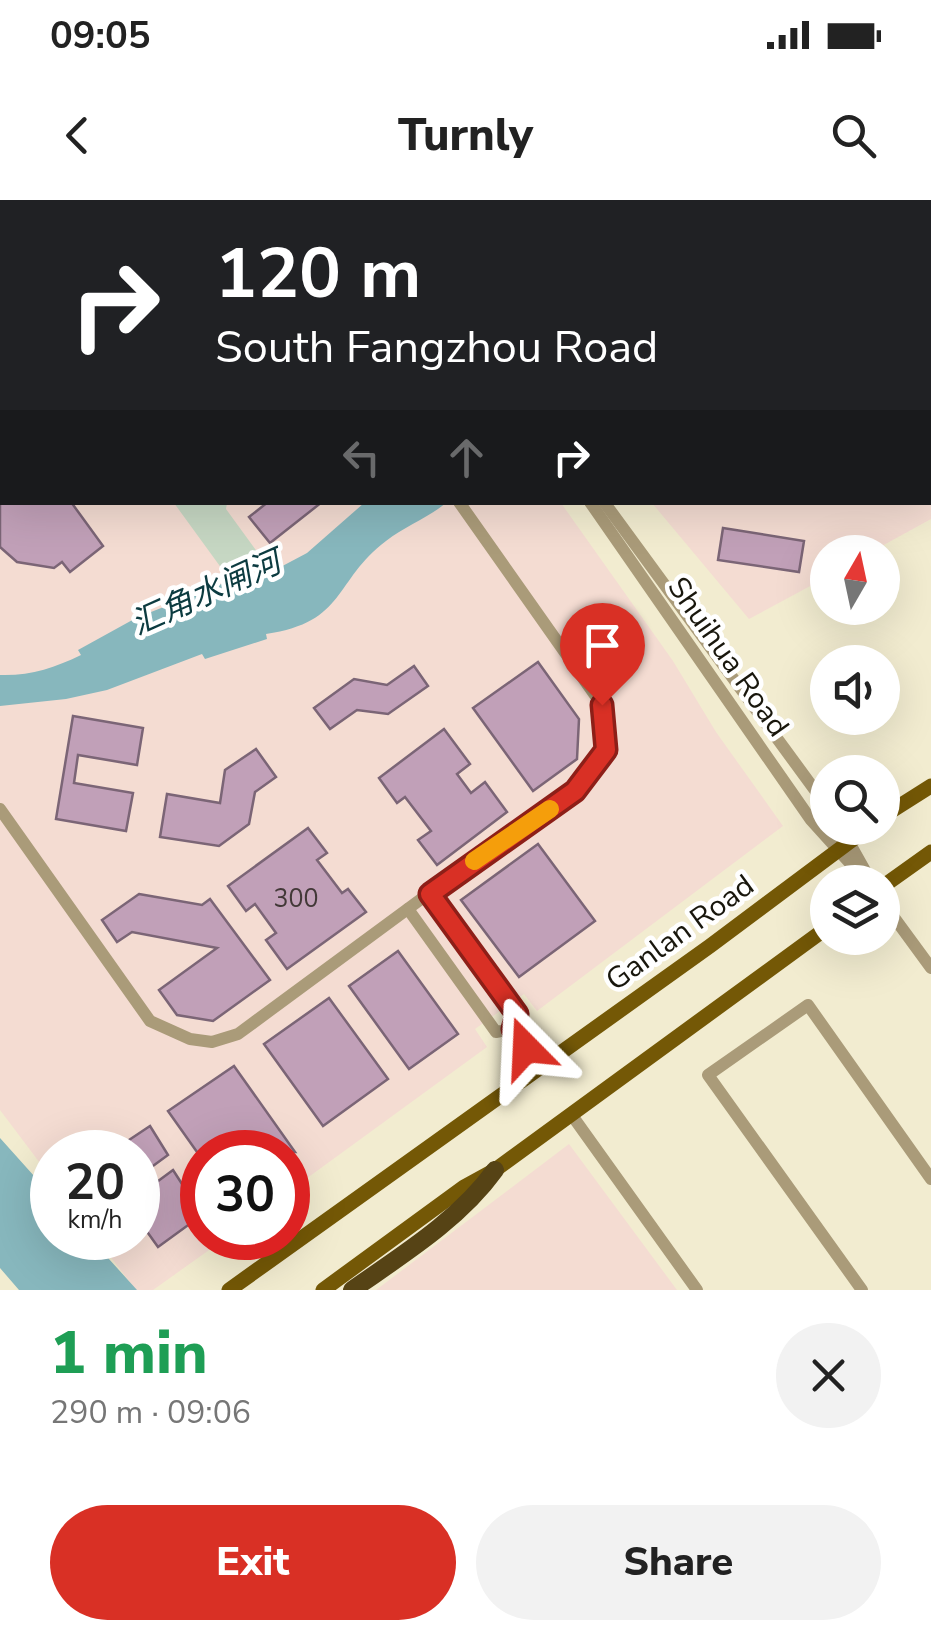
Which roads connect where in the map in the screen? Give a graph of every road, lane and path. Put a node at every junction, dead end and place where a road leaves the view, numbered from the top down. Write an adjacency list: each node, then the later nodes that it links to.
1 (592, 505): 8 (street, Shuihua Road)
2 (606, 505): 4 (street, Shuihua Road)
3 (462, 507): 12 (street)
4 (810, 783)
5 (931, 786): 6 (main road)
6 (900, 806)
7 (0, 808): 13 (street)
8 (810, 819)
9 (836, 845): 18 (main road, Ganlan Road)
10 (931, 852): 11 (main road)
11 (900, 874)
12 (430, 894): 13 (street); 17 (street)
13 (408, 909): 17 (street)
14 (900, 926): 16 (street)
15 (810, 940): 19 (main road)
16 (931, 968)
17 (513, 1029): 18 (street)
18 (540, 1066): 23 (main road, Ganlan Road)
19 (571, 1114): 20 (main road); 24 (street)
20 (494, 1170): 22 (highway)
21 (931, 1179): 25 (street)
22 (337, 1287)
23 (229, 1290)
24 (697, 1290)
25 (862, 1290)

